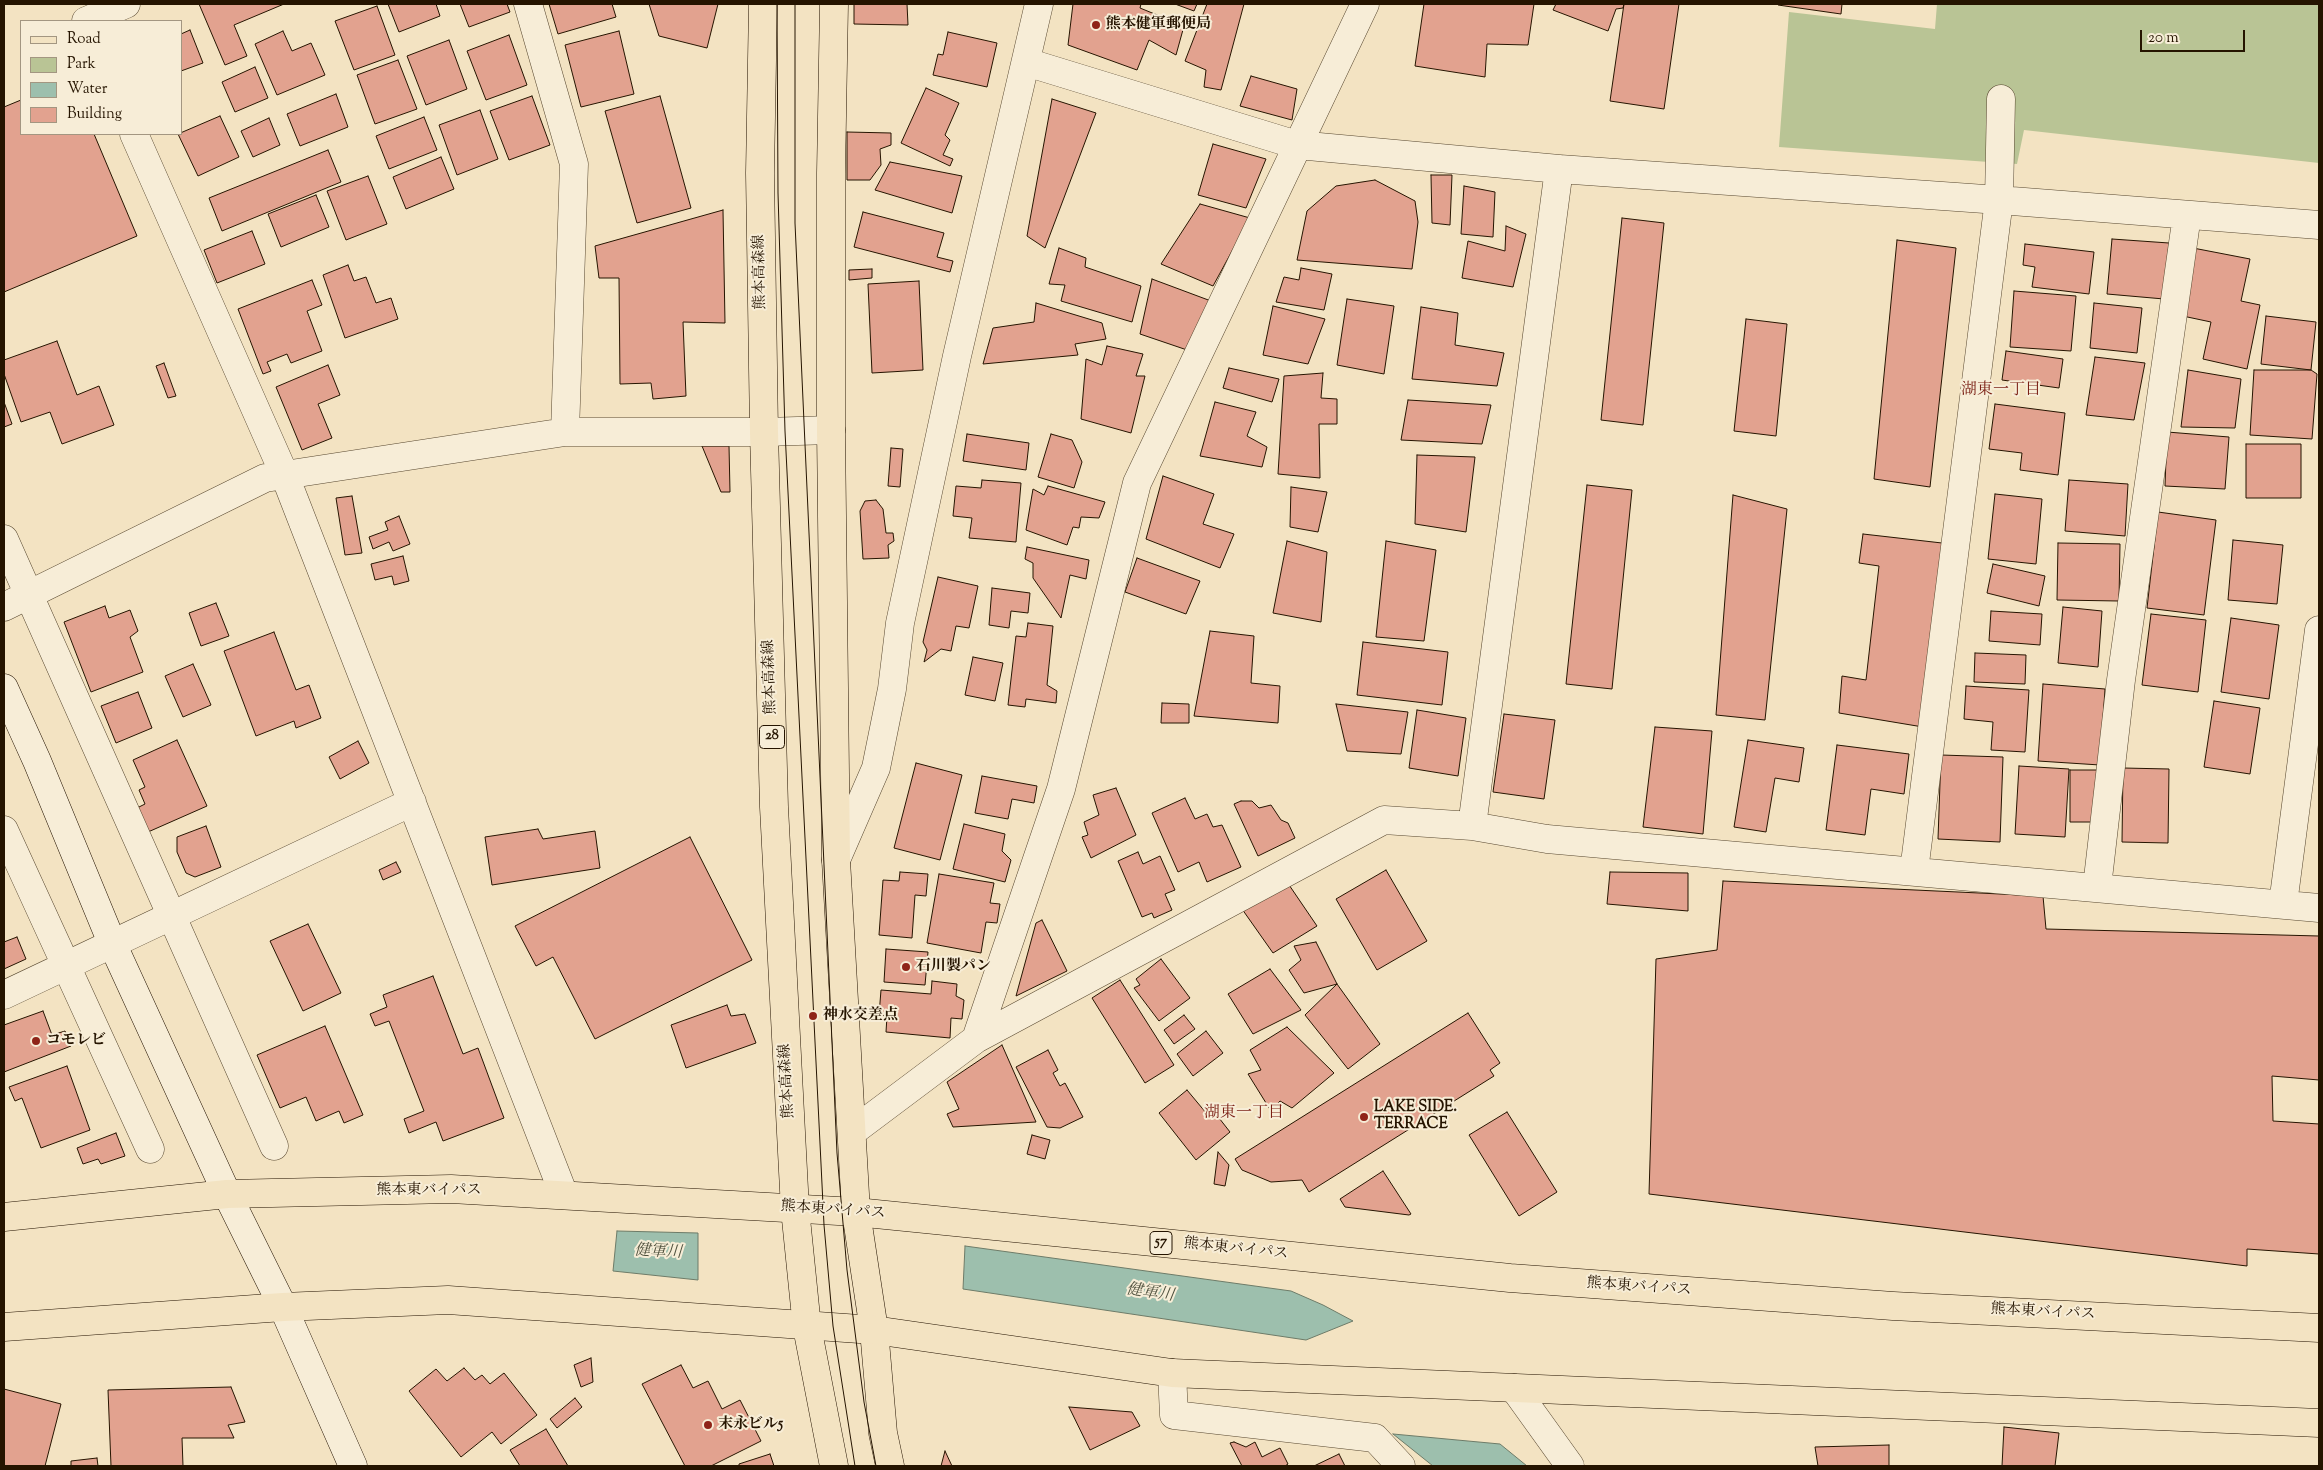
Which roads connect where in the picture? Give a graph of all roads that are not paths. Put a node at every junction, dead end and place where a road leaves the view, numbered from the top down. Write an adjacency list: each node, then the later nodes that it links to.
1 (74, 4): 8 (street)
2 (126, 4): 9 (street)
3 (528, 4): 19 (street)
4 (763, 4): 20 (main road, 熊本高森線 / 28)
5 (834, 4): 18 (main road)
6 (1038, 4): 10 (street)
7 (1365, 4): 13 (street)
8 (84, 20)
9 (87, 20)
10 (1026, 62): 13 (street); 30 (street)
11 (2001, 99): 15 (street)
12 (134, 135): 21 (street)
13 (1297, 144): 14 (street); 39 (street)
14 (1559, 170): 15 (street); 28 (street)
15 (1999, 200): 16 (street); 31 (street)
16 (2187, 215): 17 (street); 32 (street)
17 (2319, 225)
18 (831, 430): 20 (street); 30 (main road)
19 (565, 432): 20 (street); 21 (street)
20 (764, 432): 45 (main road, 熊本高森線 / 28)
21 (285, 476): 23 (street); 27 (street)
22 (4, 539): 23 (street)
23 (29, 594): 24 (street); 35 (street)
24 (4, 607)
25 (2319, 630): 33 (street)
26 (4, 688): 36 (street)
27 (412, 802): 35 (street); 44 (street)
28 (1472, 826): 31 (street); 39 (street)
29 (4, 830): 37 (street)
30 (836, 860): 40 (main road)
31 (1914, 871): 32 (street)
32 (2097, 887): 33 (street)
33 (2283, 904): 34 (street)
34 (2319, 908)
35 (172, 915): 36 (street); 41 (street)
36 (112, 943): 37 (street); 43 (street)
37 (65, 966): 38 (street); 42 (street)
38 (4, 995)
39 (976, 1039): 40 (street)
40 (852, 1132): 46 (main road)
41 (274, 1146)
42 (150, 1149)
43 (227, 1194): 44 (main road, 熊本東バイパス / 57); 47 (main road, 熊本東バイパス / 57); 48 (street)
44 (564, 1195): 45 (main road, 熊本東バイパス / 57)
45 (795, 1209): 46 (main road, 熊本東バイパス / 57); 49 (main road, 熊本高森線 / 28)
46 (856, 1212): 51 (main road, 熊本東バイパス / 57); 52 (main road)
47 (4, 1217)
48 (283, 1307): 49 (main road); 50 (main road); 56 (street)
49 (807, 1326): 52 (main road); 57 (main road, 熊本高森線 / 28)
50 (4, 1327)
51 (2319, 1328)
52 (874, 1330): 53 (main road); 58 (main road)
53 (1172, 1373): 54 (main road); 59 (street)
54 (1514, 1388): 55 (main road); 60 (street)
55 (2319, 1423)
56 (353, 1466)
57 (834, 1466)
58 (890, 1466)
59 (1401, 1466)
60 (1570, 1466)

